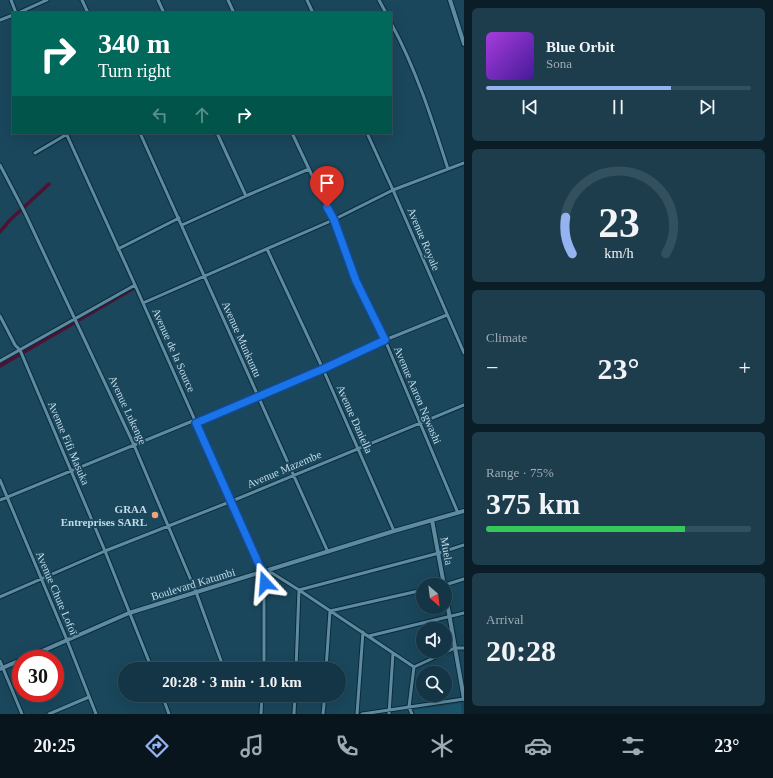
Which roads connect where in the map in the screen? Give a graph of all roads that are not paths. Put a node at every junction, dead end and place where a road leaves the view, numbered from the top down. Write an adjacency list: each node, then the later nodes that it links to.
1 (11, 0): 9 (street)
2 (48, 0): 10 (street)
3 (82, 0): 11 (street)
4 (158, 0): 12 (street)
5 (228, 0): 13 (street)
6 (307, 0): 14 (street)
7 (379, 0): 15 (street)
8 (450, 0): 19 (street)
9 (17, 12)
10 (19, 12)
11 (88, 12)
12 (164, 12)
13 (234, 12)
14 (313, 12)
15 (385, 12)
16 (12, 15): 17 (street)
17 (0, 20)
18 (392, 25): 30 (street)
19 (462, 30): 20 (street)
20 (464, 44)
21 (67, 134): 26 (street, Avenue de la Source); 36 (street, Avenue de la Source)
22 (140, 134): 33 (street, Avenue Munkuntu)
23 (217, 134): 32 (street)
24 (292, 134): 29 (street, Avenue Aaron Ngwashi)
25 (367, 134): 31 (street, Avenue Royale)
26 (35, 153)
27 (464, 163): 30 (street)
28 (0, 165): 43 (street, Avenue Lukenge)
29 (309, 169): 32 (street); 34 (street, Avenue Aaron Ngwashi)
30 (448, 169): 31 (street)
31 (393, 190): 34 (street); 41 (street, Avenue Royale)
32 (246, 196): 35 (street)
33 (179, 218): 35 (street, Avenue Munkuntu); 36 (street)
34 (334, 220): 37 (street); 44 (street, Avenue Aaron Ngwashi)
35 (182, 225): 38 (street, Avenue Munkuntu)
36 (118, 249): 39 (street, Avenue de la Source)
37 (267, 249): 38 (street); 48 (street, Avenue Daniella)
38 (204, 276): 40 (street); 49 (street, Avenue Munkuntu)
39 (136, 285): 40 (street, Avenue de la Source); 43 (street)
40 (143, 303): 51 (street, Avenue de la Source)
41 (447, 315): 44 (street); 46 (street, Avenue Royale)
42 (0, 316): 45 (street, Avenue Fifi Masuka)
43 (76, 319): 45 (street); 53 (street, Avenue Lukenge)
44 (385, 340): 48 (street); 52 (street, Avenue Aaron Ngwashi)
45 (20, 350): 47 (street); 55 (street, Avenue Fifi Masuka)
46 (464, 353)
47 (0, 361)
48 (323, 369): 49 (street); 54 (street, Avenue Daniella)
49 (258, 396): 51 (street); 56 (street, Avenue Munkuntu)
50 (464, 405): 52 (street, Avenue Mazembe)
51 (196, 422): 53 (street); 60 (street, Avenue de la Source)
52 (420, 423): 54 (street, Avenue Mazembe); 62 (street, Avenue Aaron Ngwashi)
53 (134, 445): 55 (street); 64 (street, Avenue Lukenge)
54 (357, 448): 56 (street, Avenue Mazembe); 65 (street, Avenue Daniella)
55 (72, 471): 58 (street); 67 (street, Avenue Fifi Masuka)
56 (294, 475): 60 (street, Avenue Mazembe); 68 (street, Avenue Munkuntu)
57 (0, 480): 58 (street, Avenue Chute Lofoï)
58 (6, 497): 59 (street); 72 (street, Avenue Chute Lofoï)
59 (0, 500)
60 (232, 501): 64 (street, Avenue Mazembe); 70 (street, Avenue de la Source)
61 (464, 511): 62 (street, Boulevard Katumbi)
62 (458, 513): 63 (street, Boulevard Katumbi)
63 (432, 520): 65 (street, Boulevard Katumbi); 69 (street, Muela)
64 (168, 526): 67 (street, Avenue Mazembe); 76 (street, Avenue Lukenge)
65 (394, 531): 68 (street, Boulevard Katumbi)
66 (464, 546): 69 (street)
67 (105, 551): 72 (street, Avenue Mazembe); 81 (street, Avenue Fifi Masuka)
68 (328, 552): 70 (street, Boulevard Katumbi)
69 (438, 554): 71 (street, Muela); 75 (street)
70 (264, 572): 75 (street); 76 (street, Boulevard Katumbi); 94 (street)
71 (443, 578)
72 (41, 579): 78 (street, Avenue Mazembe); 86 (street, Avenue Chute Lofoï)
73 (464, 579): 74 (street)
74 (452, 583)
75 (299, 590): 79 (street); 95 (street)
76 (196, 592): 81 (street, Boulevard Katumbi); 93 (street, Avenue Lukenge)
77 (416, 592): 79 (street)
78 (0, 597)
79 (330, 611): 84 (street); 96 (street)
80 (464, 612): 83 (street)
81 (129, 613): 86 (street, Boulevard Katumbi); 92 (street, Avenue Fifi Masuka)
82 (449, 614): 83 (street)
83 (449, 617): 85 (street); 87 (street)
84 (363, 632): 85 (street); 116 (street)
85 (369, 636): 90 (street)
86 (67, 640): 89 (street, Boulevard Katumbi); 101 (street, Avenue Chute Lofoï)
87 (455, 648): 88 (street); 98 (street); 100 (street)
88 (464, 648)
89 (44, 650)
90 (393, 653): 98 (street); 108 (street)
91 (0, 661): 99 (street)
92 (149, 662)
93 (221, 662)
94 (264, 662)
95 (296, 662)
96 (326, 662)
97 (12, 664): 99 (street)
98 (414, 667): 107 (street)
99 (1, 669): 109 (street)
100 (463, 691): 102 (street)
101 (89, 697): 110 (street); 111 (street, Avenue Chute Lofoï)
102 (464, 699): 107 (street)
103 (165, 702): 112 (street)
104 (262, 702): 113 (street)
105 (295, 702): 114 (street)
106 (325, 702): 115 (street)
107 (409, 707): 108 (street); 119 (street)
108 (390, 710): 117 (street); 118 (street)
109 (22, 714)
110 (49, 714)
111 (96, 714)
112 (169, 714)
113 (261, 714)
114 (294, 714)
115 (324, 714)
116 (358, 714)
117 (362, 714)
118 (389, 714)
119 (412, 714)

